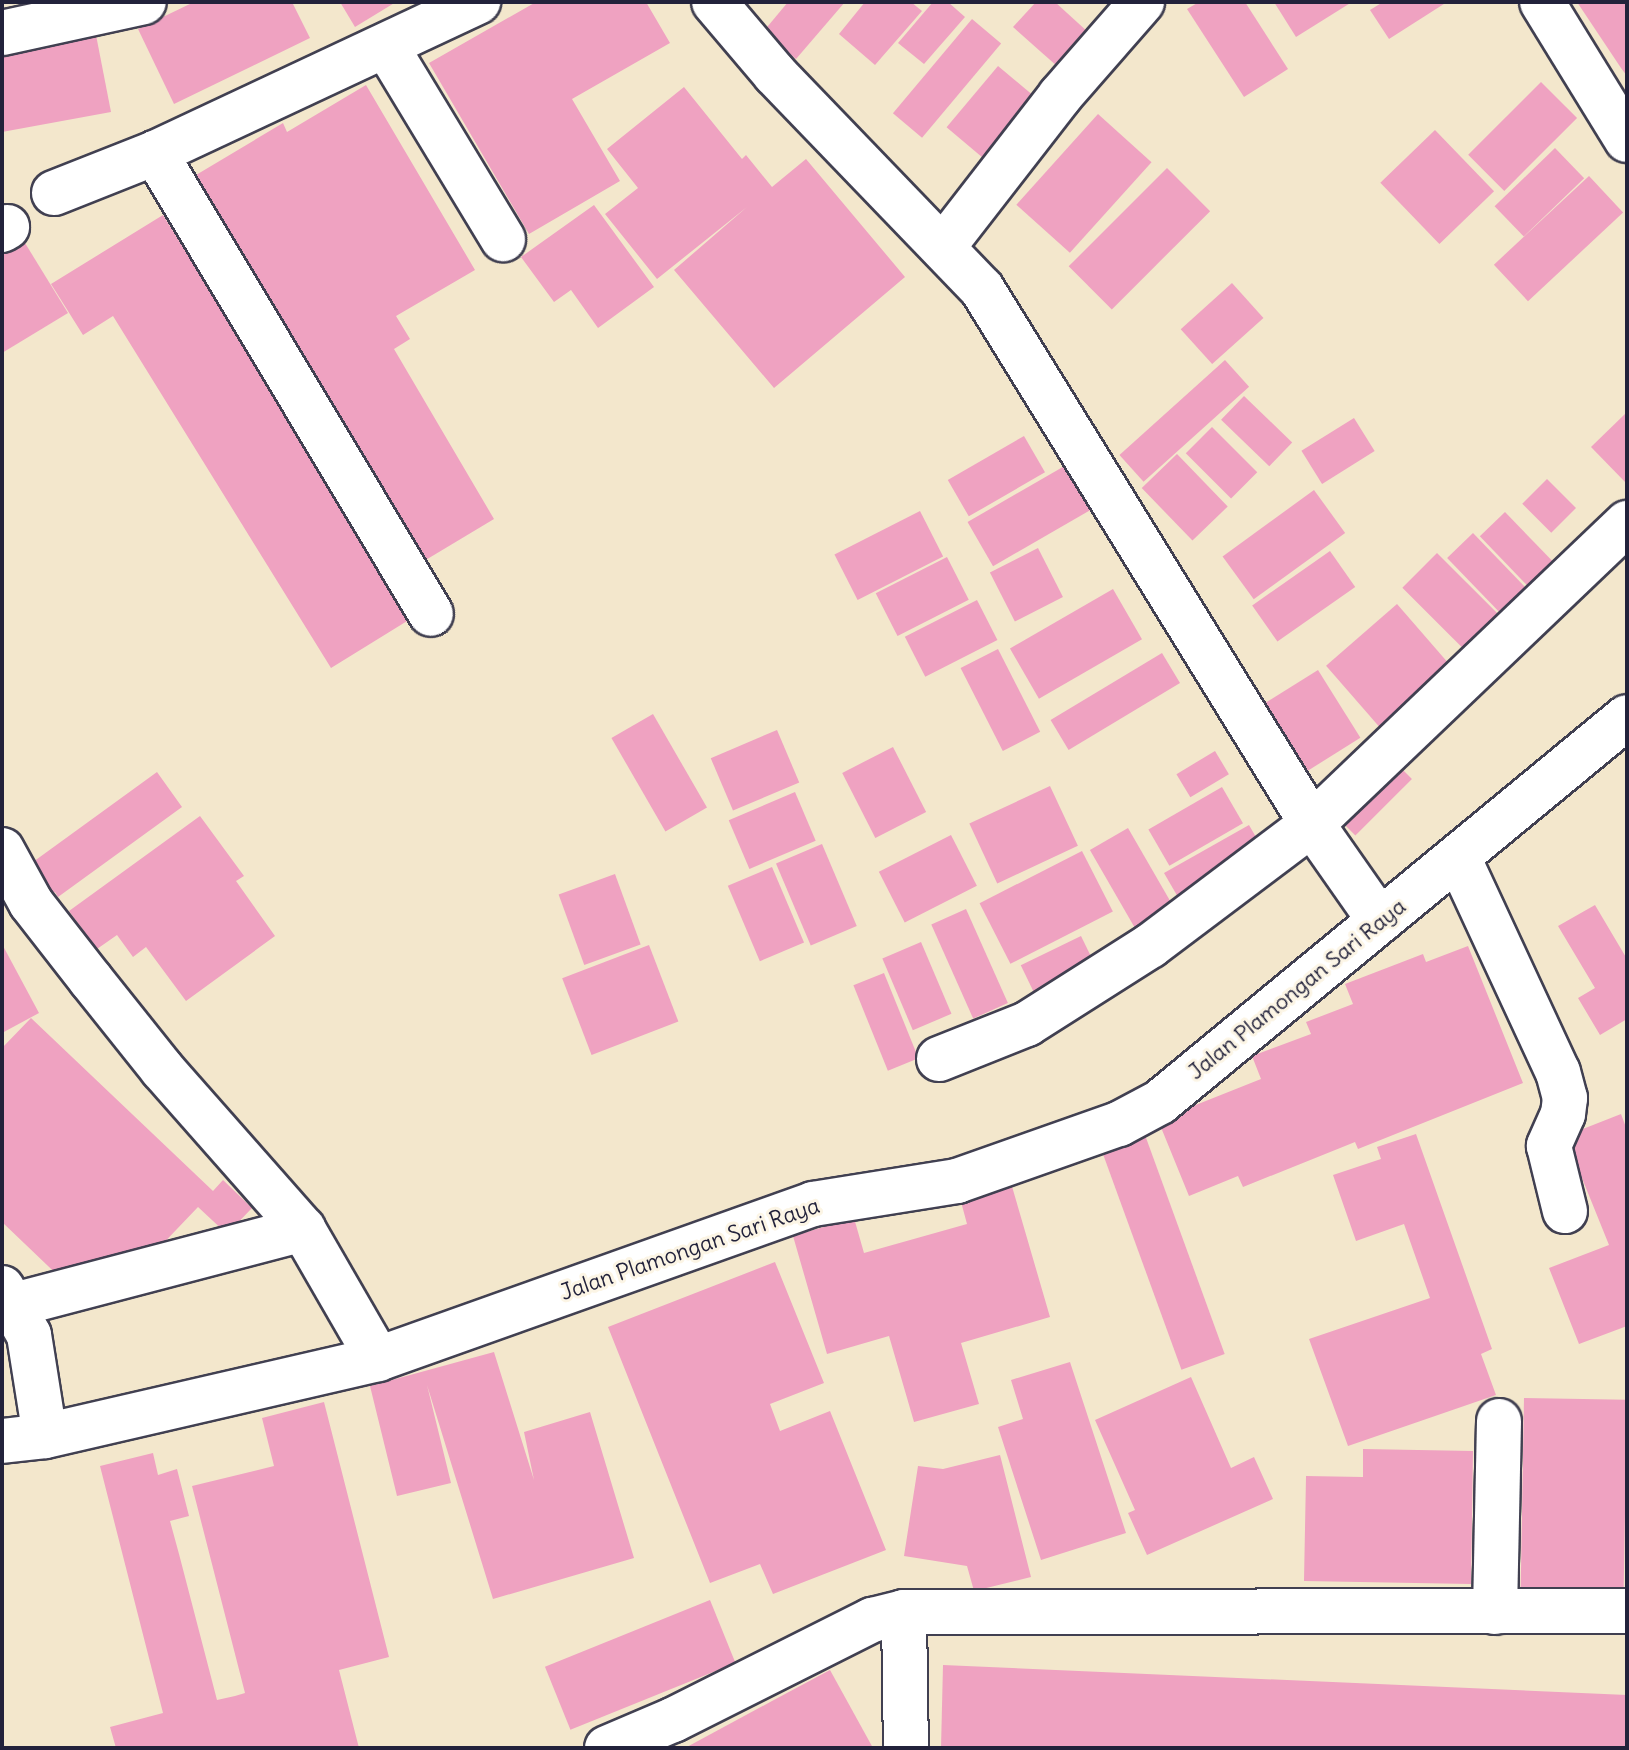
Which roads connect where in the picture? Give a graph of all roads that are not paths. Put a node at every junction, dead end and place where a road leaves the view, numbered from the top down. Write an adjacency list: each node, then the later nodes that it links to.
1 (144, 2): 6 (street)
2 (478, 2): 7 (street)
3 (714, 2): 12 (street)
4 (1142, 2): 12 (street)
5 (1542, 2): 8 (street)
6 (2, 33)
7 (386, 46): 9 (street); 11 (street)
8 (1627, 140)
9 (155, 153): 10 (street); 14 (street)
10 (54, 193)
11 (503, 239)
12 (943, 247): 16 (street)
13 (1627, 523): 16 (street)
14 (431, 614)
15 (1627, 717): 18 (street, Jalan Plamongan Sari Raya)
16 (1312, 824): 19 (street); 20 (street)
17 (2, 850): 22 (street)
18 (1458, 857): 19 (street, Jalan Plamongan Sari Raya); 21 (street)
19 (1380, 921): 24 (street, Jalan Plamongan Sari Raya)
20 (939, 1059)
21 (1565, 1211)
22 (303, 1229): 23 (street); 24 (street)
23 (15, 1309): 25 (street)
24 (378, 1359): 25 (street, Jalan Plamongan Sari Raya)
25 (41, 1415): 27 (street, Jalan Plamongan Sari Raya)
26 (1499, 1421): 30 (street)
27 (2, 1441)
28 (1627, 1611): 30 (street)
29 (904, 1612): 30 (street); 31 (street); 32 (street)
30 (1495, 1612)
31 (607, 1748)
32 (906, 1748)

